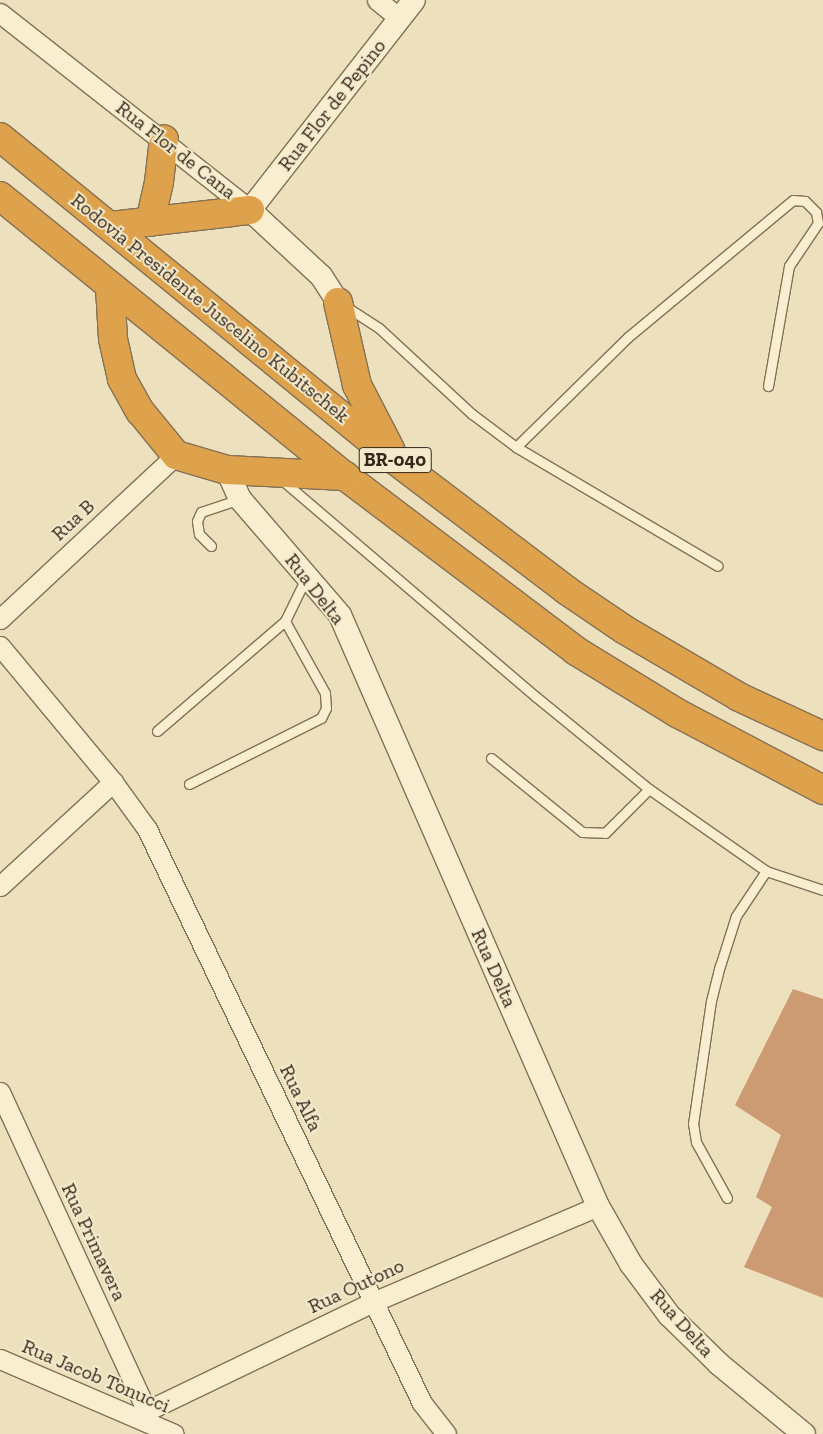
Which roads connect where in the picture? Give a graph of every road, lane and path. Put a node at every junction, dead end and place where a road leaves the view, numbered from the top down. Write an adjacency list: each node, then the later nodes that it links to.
1 (378, 0): 4 (street)
2 (414, 0): 4 (street, Rua Flor de Pepino)
3 (0, 13): 6 (street, Rua Flor de Cana)
4 (399, 18): 8 (street, Rua Flor de Pepino)
5 (0, 137): 10 (highway, Rodovia Presidente Juscelino Kubitschek / BR-040)
6 (164, 140): 8 (street, Rua Flor de Cana); 9 (highway)
7 (0, 196): 11 (highway, BR-040)
8 (250, 210): 9 (highway); 12 (street, Rua Flor de Cana)
9 (150, 222): 10 (highway)
10 (111, 226): 16 (highway, Rodovia Presidente Juscelino Kubitschek / BR-040)
11 (110, 288): 15 (highway); 19 (highway, BR-040)
12 (338, 302): 14 (lane); 16 (highway)
13 (768, 386): 14 (lane)
14 (516, 447): 22 (lane)
15 (176, 456): 17 (highway); 24 (street, Rua B)
16 (395, 460): 28 (highway, Rodovia Presidente Juscelino Kubitschek / BR-040)
17 (227, 470): 18 (highway); 20 (street, Rua Delta)
18 (274, 473): 19 (highway); 32 (lane)
19 (345, 476): 33 (highway, BR-040)
20 (240, 499): 21 (lane); 23 (street, Rua Delta)
21 (211, 546)
22 (718, 566)
23 (308, 576): 25 (lane); 39 (street, Rua Delta)
24 (0, 618)
25 (285, 621): 27 (lane); 31 (lane)
26 (0, 646): 30 (street, Rua Alfa)
27 (158, 731)
28 (823, 736)
29 (491, 758): 32 (lane)
30 (113, 782): 35 (street); 40 (street, Rua Alfa)
31 (189, 784)
32 (648, 789): 34 (lane)
33 (823, 790)
34 (766, 871): 36 (lane); 38 (lane)
35 (0, 886)
36 (823, 890)
37 (0, 1092): 42 (street, Rua Primavera)
38 (727, 1198)
39 (598, 1206): 40 (street, Rua Outono); 45 (street, Rua Delta)
40 (373, 1302): 42 (street, Rua Outono); 44 (street, Rua Alfa)
41 (0, 1359): 42 (street, Rua Jacob Tonucci)
42 (142, 1413): 43 (street, Rua Jacob Tonucci)
43 (174, 1434)
44 (446, 1434)
45 (804, 1434)

